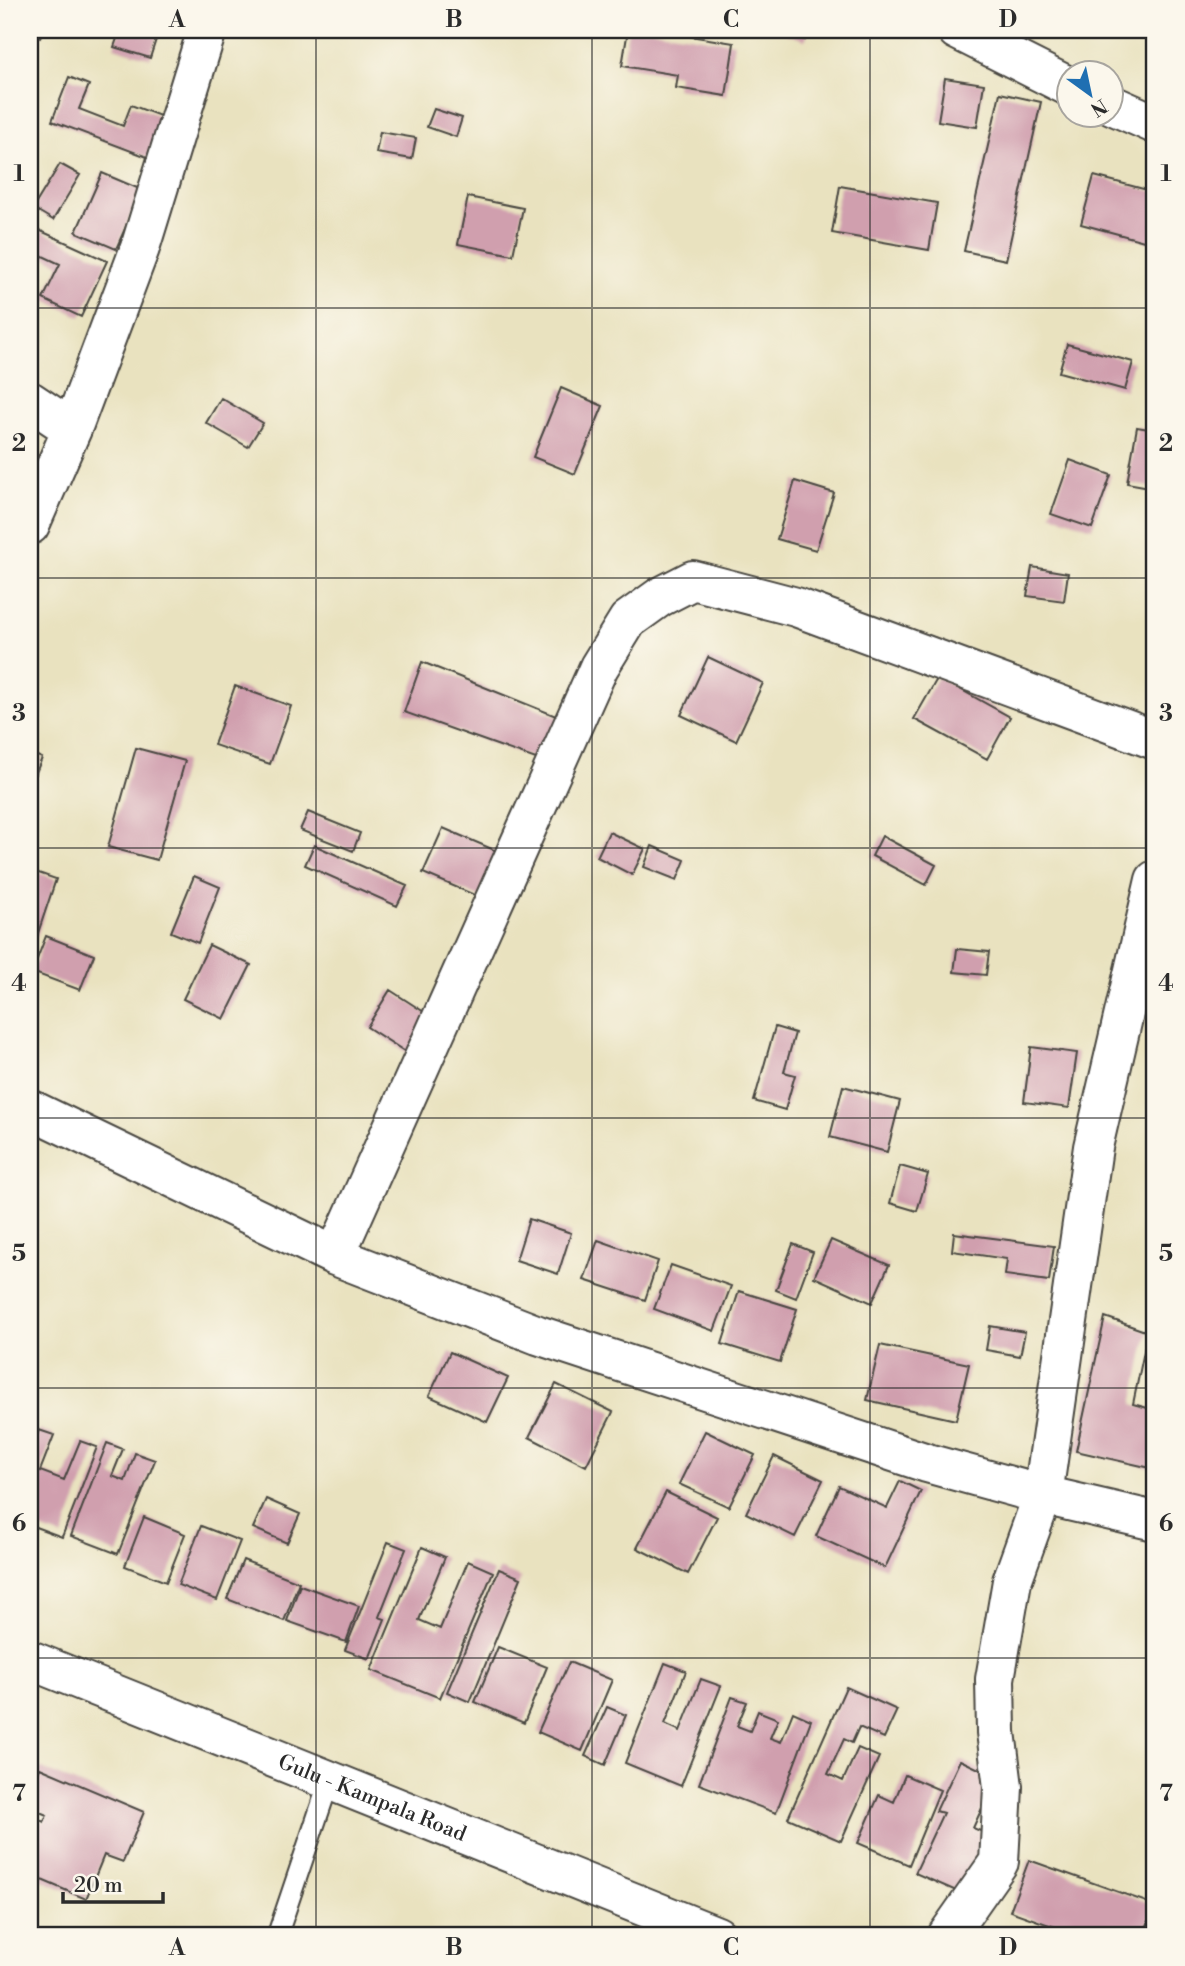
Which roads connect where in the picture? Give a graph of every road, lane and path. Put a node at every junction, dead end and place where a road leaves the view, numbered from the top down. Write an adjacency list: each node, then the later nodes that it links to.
1 (207, 30): 7 (street)
2 (957, 30): 3 (street)
3 (1056, 80)
4 (1126, 111): 5 (street)
5 (1155, 124)
6 (30, 401): 7 (street)
7 (72, 429): 8 (street)
8 (30, 525)
9 (1155, 740): 12 (street)
10 (1155, 880): 13 (street)
11 (30, 1109): 12 (street)
12 (335, 1256): 13 (street)
13 (1043, 1495): 14 (street); 19 (street)
14 (1155, 1521)
15 (30, 1660): 16 (street, Gulu - Kampala Road)
16 (330, 1779): 17 (lane); 18 (street, Gulu - Kampala Road)
17 (277, 1936)
18 (717, 1936)
19 (947, 1936)

